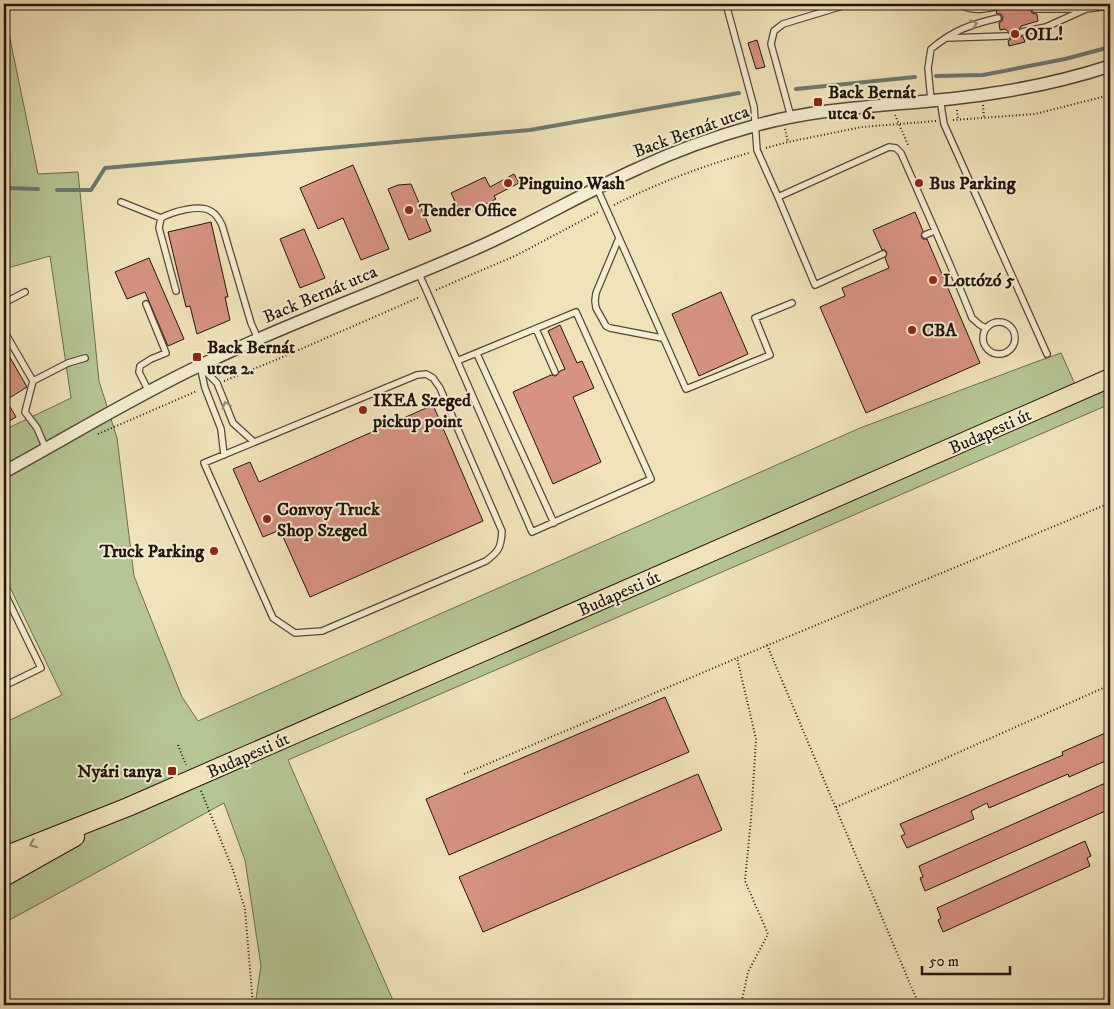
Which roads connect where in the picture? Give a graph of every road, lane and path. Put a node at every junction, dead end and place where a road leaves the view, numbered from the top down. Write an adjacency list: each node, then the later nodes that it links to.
1 (726, 4): 21 (lane)
2 (849, 4): 17 (lane)
3 (958, 4): 5 (lane)
4 (1110, 6): 7 (lane)
5 (995, 7)
6 (1036, 9): 7 (lane)
7 (1086, 9): 9 (lane)
8 (998, 18): 11 (lane, one-way to 8)
9 (1022, 32)
10 (1007, 36): 11 (lane)
11 (945, 38): 14 (lane)
12 (1110, 66): 14 (street, Back Bernát utca)
13 (1110, 95): 18 (path)
14 (936, 100): 17 (street, Back Bernát utca); 20 (lane)
15 (983, 103): 18 (path)
16 (957, 106): 19 (path)
17 (791, 117): 21 (street, Back Bernát utca)
18 (984, 118): 19 (path)
19 (958, 120): 20 (path)
20 (944, 121): 22 (path); 45 (lane)
21 (756, 126): 22 (lane); 23 (street, Back Bernát utca)
22 (757, 150): 24 (lane); 26 (path)
23 (597, 188): 26 (lane); 32 (street, Back Bernát utca)
24 (778, 197): 28 (lane); 31 (lane)
25 (121, 202): 27 (lane)
26 (606, 208): 30 (lane); 35 (path)
27 (161, 218): 33 (lane); 43 (lane)
28 (934, 231): 29 (lane); 39 (lane)
29 (925, 235)
30 (618, 238): 42 (lane); 42 (lane)
31 (884, 254)
32 (418, 272): 35 (lane); 43 (street, Back Bernát utca)
33 (176, 291)
34 (25, 292): 36 (lane)
35 (428, 294): 47 (lane); 52 (path)
36 (4, 303)
37 (792, 303): 42 (lane)
38 (146, 304): 54 (lane)
39 (986, 328): 39 (lane)
40 (536, 329): 44 (lane); 49 (lane); 63 (lane)
41 (4, 331): 51 (lane)
42 (662, 338)
43 (258, 339): 48 (street, Back Bernát utca)
44 (477, 354): 47 (lane); 63 (lane)
45 (1047, 354)
46 (85, 358): 51 (lane)
47 (457, 362): 63 (lane)
48 (200, 366): 52 (lane); 53 (lane); 54 (street, Back Bernát utca)
49 (555, 372)
50 (1110, 378): 70 (main road, Budapesti út)
51 (33, 381): 59 (lane)
52 (217, 383): 55 (lane, one-way to 52)
53 (205, 388): 56 (lane); 57 (path)
54 (149, 392): 59 (street, Back Bernát utca)
55 (233, 424): 56 (lane); 58 (lane)
56 (221, 428): 60 (lane)
57 (96, 435)
58 (254, 442): 60 (lane); 60 (lane)
59 (46, 449): 61 (street, Back Bernát utca)
60 (224, 455)
61 (4, 472)
62 (1110, 503): 65 (path)
63 (554, 523)
64 (4, 592): 68 (lane)
65 (767, 644): 66 (path); 72 (path)
66 (737, 658): 71 (path); 77 (path)
67 (1110, 685): 72 (path)
68 (4, 686)
69 (178, 745): 70 (path)
70 (191, 771): 73 (main road, Budapesti út); 76 (path)
71 (464, 774)
72 (836, 807): 78 (path)
73 (128, 808): 74 (main road, Budapesti út, one-way to 74); 75 (main road, Budapesti út)
74 (4, 856)
75 (4, 877)
76 (253, 1005)
77 (741, 1005)
78 (920, 1005)

